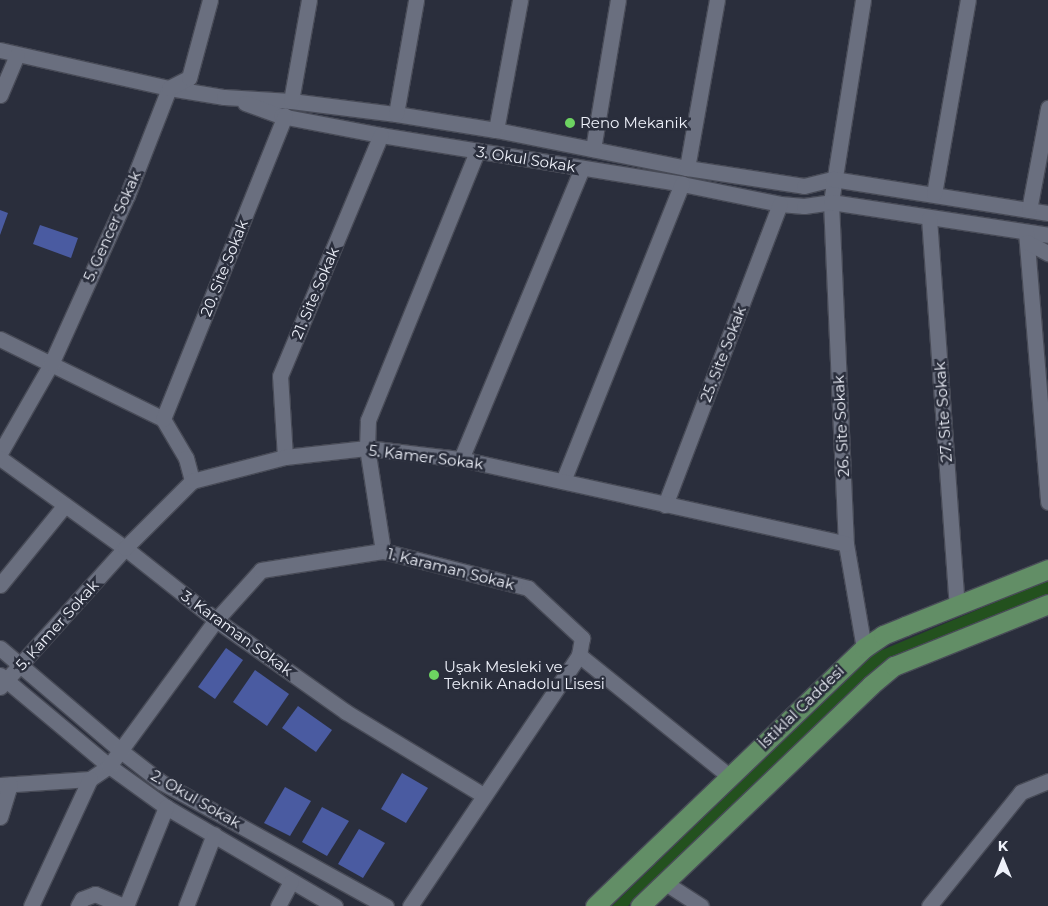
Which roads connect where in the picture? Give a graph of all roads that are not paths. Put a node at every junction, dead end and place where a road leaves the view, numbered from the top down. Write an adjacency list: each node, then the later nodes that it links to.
1 (210, 0): 11 (street)
2 (309, 0): 14 (street)
3 (416, 0): 16 (street)
4 (520, 0): 18 (street)
5 (618, 0): 20 (street)
6 (717, 0): 23 (street)
7 (863, 0): 24 (street, 26. Site Sokak)
8 (968, 0): 26 (street)
9 (0, 50): 10 (street, 3. Okul Sokak)
10 (17, 55): 11 (street, 3. Okul Sokak); 12 (street)
11 (169, 88): 13 (street, 3. Okul Sokak); 36 (street, 5. Gencer Sokak)
12 (0, 95)
13 (224, 97): 14 (street, 3. Okul Sokak); 17 (street, 3. Okul Sokak)
14 (291, 101): 16 (street, 3. Okul Sokak)
15 (1048, 108): 29 (street)
16 (396, 114): 18 (street, 3. Okul Sokak)
17 (285, 116): 19 (street, 3. Okul Sokak); 37 (street, 20. Site Sokak)
18 (496, 130): 20 (street, 3. Okul Sokak)
19 (381, 135): 21 (street, 3. Okul Sokak); 40 (street, 21. Site Sokak)
20 (593, 149): 23 (street, 3. Okul Sokak)
21 (477, 151): 22 (street, 3. Okul Sokak); 38 (street)
22 (582, 168): 25 (street, 3. Okul Sokak); 42 (street)
23 (687, 168): 24 (street, 3. Okul Sokak)
24 (833, 179): 26 (street); 27 (street, 26. Site Sokak)
25 (682, 184): 28 (street, 3. Okul Sokak); 44 (street)
26 (934, 194): 29 (street)
27 (831, 202): 28 (street, 3. Okul Sokak); 31 (street, 3. Okul Sokak); 48 (street, 26. Site Sokak)
28 (780, 204): 47 (street, 25. Site Sokak)
29 (1029, 210): 30 (street)
30 (1048, 213)
31 (930, 218): 33 (street, 3. Okul Sokak); 54 (street, 27. Site Sokak)
32 (1048, 235): 33 (street, 3. Okul Sokak)
33 (1026, 237): 34 (street); 45 (street)
34 (1048, 253)
35 (0, 339): 36 (street)
36 (51, 364): 37 (street); 39 (street, 5. Gencer Sokak)
37 (163, 419): 43 (street)
38 (367, 448): 40 (street, 5. Kamer Sokak); 42 (street, 5. Kamer Sokak); 50 (street)
39 (0, 452)
40 (285, 457): 43 (street, 5. Kamer Sokak)
41 (0, 458): 46 (street, 3. Karaman Sokak)
42 (461, 459): 44 (street, 5. Kamer Sokak)
43 (192, 481): 49 (street, 5. Kamer Sokak)
44 (563, 481): 47 (street, 5. Kamer Sokak)
45 (1048, 502)
46 (65, 505): 49 (street, 3. Karaman Sokak); 52 (street)
47 (665, 505): 48 (street, 5. Kamer Sokak)
48 (846, 544): 57 (street, 26. Site Sokak)
49 (125, 548): 55 (street, 3. Karaman Sokak); 59 (street, 5. Kamer Sokak)
50 (383, 552): 55 (street, 1. Karaman Sokak); 58 (street, 1. Karaman Sokak)
51 (1048, 570): 54 (main road, İstiklal Caddesi)
52 (0, 585)
53 (1048, 604): 72 (main road)
54 (957, 606): 57 (main road, İstiklal Caddesi)
55 (216, 620): 61 (street, 1. Karaman Sokak); 67 (street, 3. Karaman Sokak)
56 (0, 648): 59 (street, 2. Okul Sokak)
57 (864, 648): 63 (main road, İstiklal Caddesi)
58 (579, 655): 63 (street); 67 (street)
59 (20, 667): 60 (street, 5. Kamer Sokak); 61 (street, 2. Okul Sokak)
60 (2, 681): 62 (street, 2. Okul Sokak)
61 (121, 751): 62 (street, 1. Karaman Sokak); 79 (street, 2. Okul Sokak)
62 (109, 766): 64 (street, 1. Karaman Sokak); 68 (street, 2. Okul Sokak)
63 (729, 776): 81 (main road, İstiklal Caddesi)
64 (90, 779): 66 (street); 73 (street)
65 (1048, 781): 84 (street)
66 (5, 785): 69 (street)
67 (483, 796): 80 (street)
68 (166, 807): 70 (street, 2. Okul Sokak); 75 (street)
69 (0, 817)
70 (214, 834): 71 (street, 2. Okul Sokak); 76 (street)
71 (291, 882): 77 (street); 78 (street, 2. Okul Sokak)
72 (664, 882): 82 (main road); 83 (street)
73 (30, 906)
74 (78, 906): 75 (street)
75 (124, 906)
76 (186, 906)
77 (278, 906)
78 (336, 906)
79 (386, 906)
80 (410, 906)
81 (595, 906)
82 (640, 906)
83 (701, 906)
84 (928, 906)

